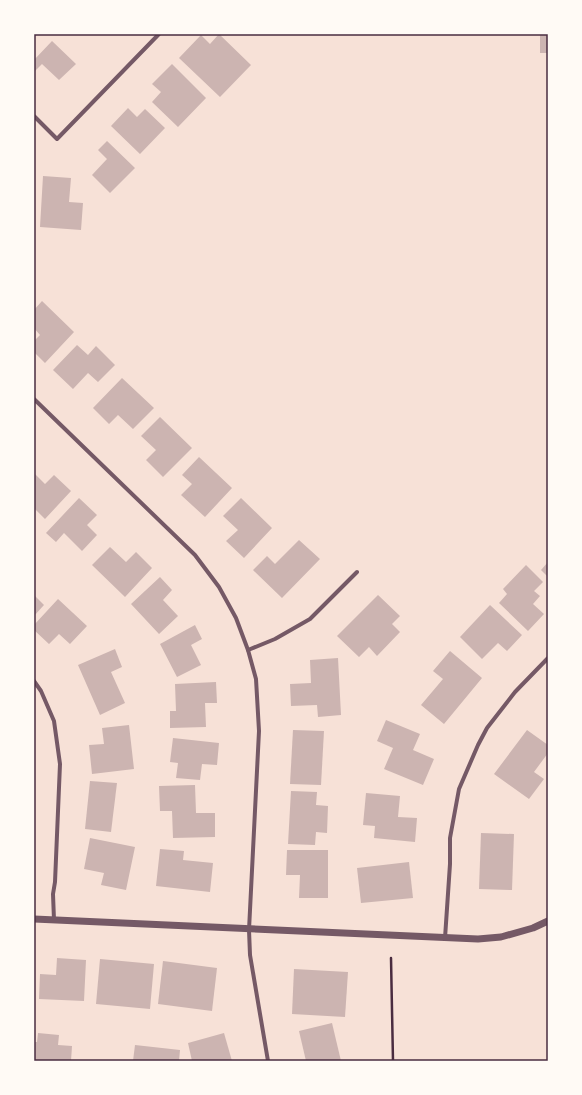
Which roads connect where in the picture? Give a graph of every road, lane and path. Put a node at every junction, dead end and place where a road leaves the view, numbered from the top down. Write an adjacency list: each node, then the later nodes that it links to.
1 (159, 34): 2 (street)
2 (34, 116)
3 (34, 399): 5 (street)
4 (357, 572): 5 (street)
5 (248, 650): 11 (street)
6 (548, 658): 12 (street)
7 (34, 681): 9 (street)
8 (34, 919): 9 (street)
9 (54, 920): 11 (street)
10 (548, 921): 12 (street)
11 (249, 930): 12 (street); 14 (street)
12 (445, 938)
13 (391, 958): 15 (path)
14 (268, 1061)
15 (393, 1061)

